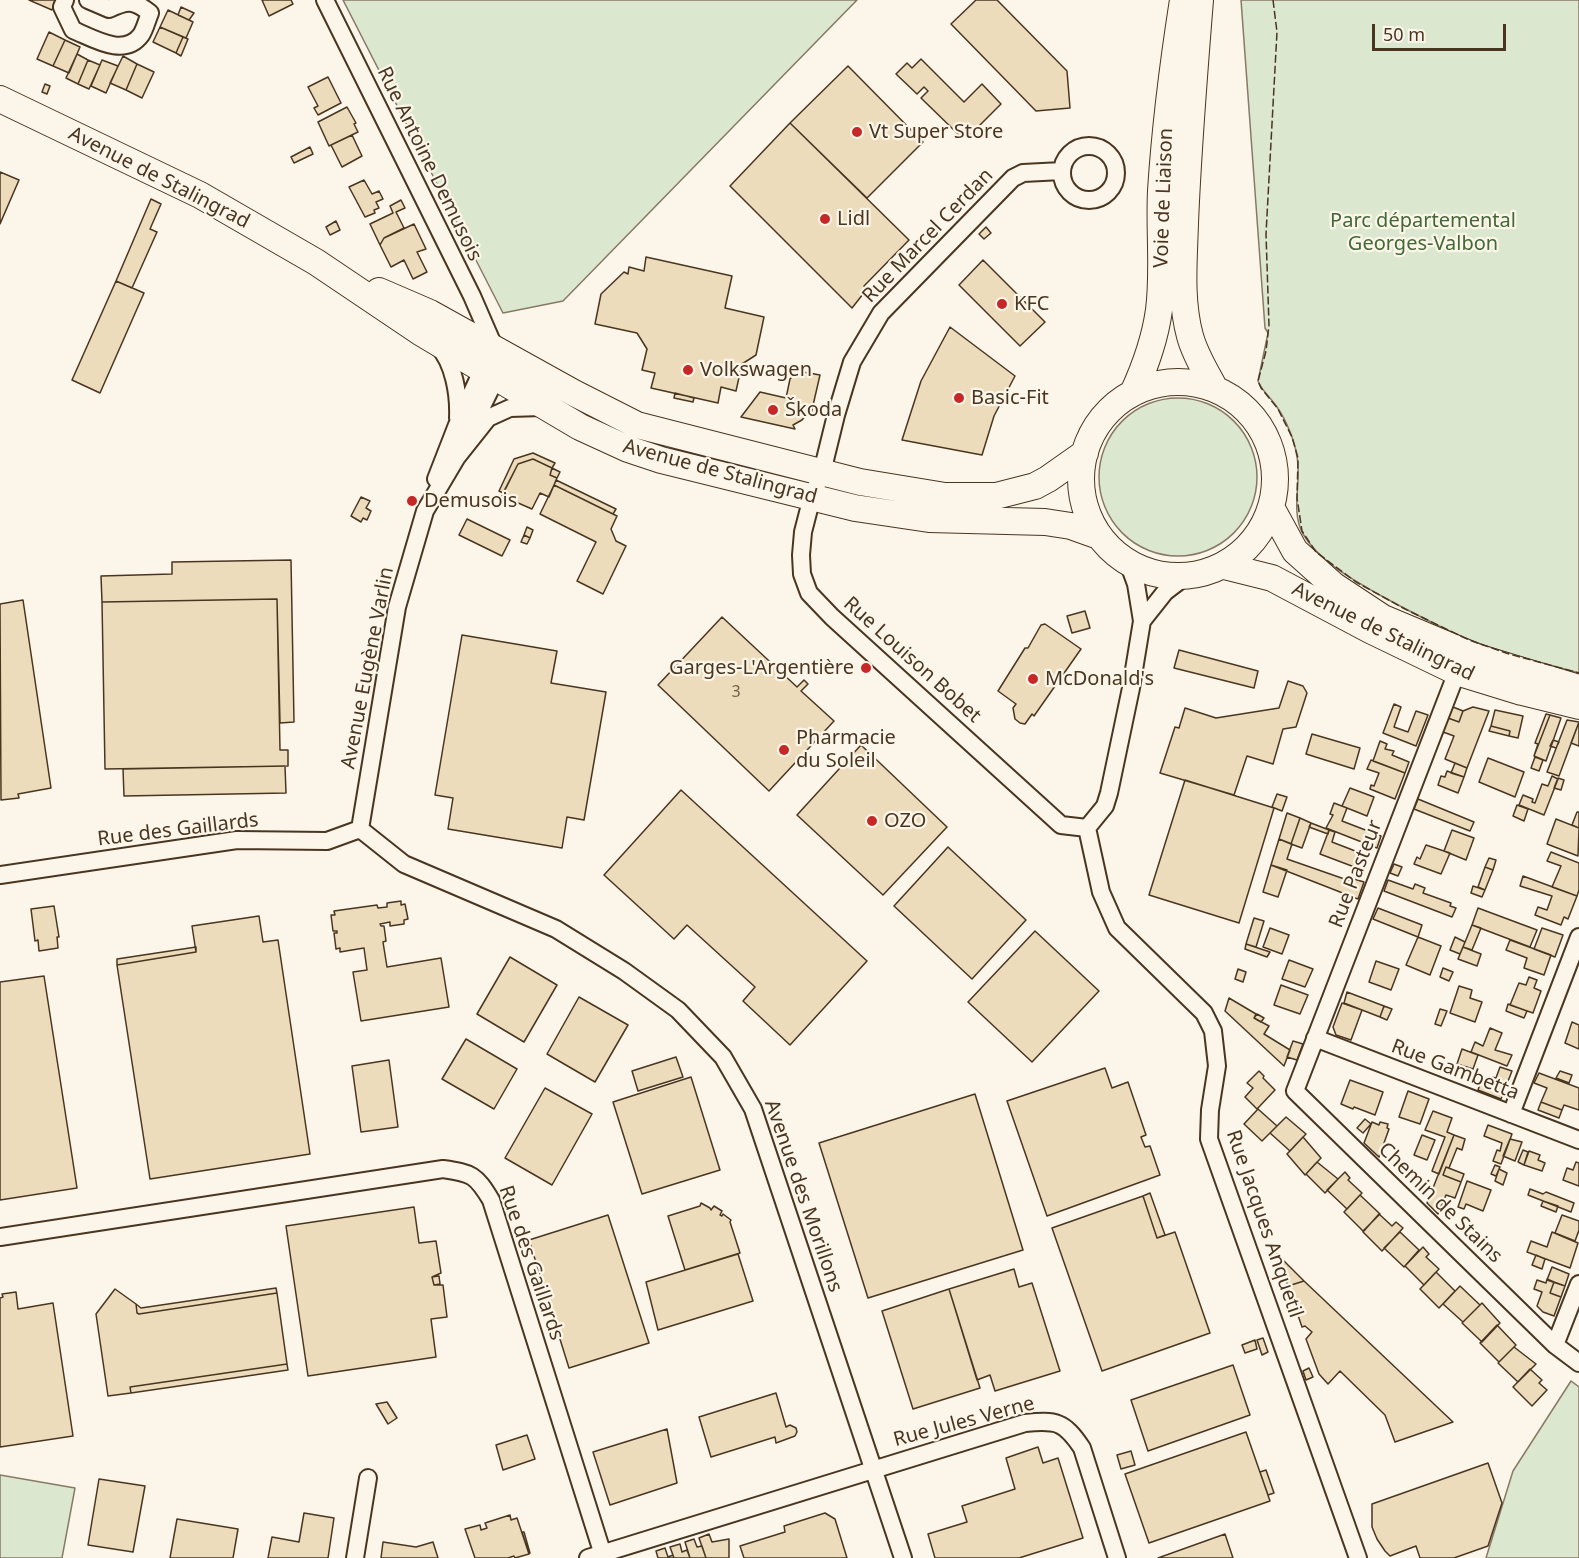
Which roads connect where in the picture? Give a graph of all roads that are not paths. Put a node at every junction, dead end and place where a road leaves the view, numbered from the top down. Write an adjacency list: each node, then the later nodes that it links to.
1 (65, 0): 2 (street)
2 (88, 0)
3 (325, 0): 10 (street, Rue Antoine Demusois)
4 (1183, 0): 12 (main road, Voie de Liaison)
5 (1200, 0): 11 (main road, Voie de Liaison)
6 (0, 99): 8 (main road, Avenue de Stalingrad)
7 (1062, 171): 17 (street, Rue Marcel Cerdan)
8 (316, 262): 9 (main road, Avenue de Stalingrad); 10 (main road, Avenue de Stalingrad)
9 (434, 340): 10 (main road, Avenue de Stalingrad); 14 (street)
10 (490, 365): 13 (main road, Avenue de Stalingrad); 14 (street); 16 (street); 17 (main road, Avenue de Stalingrad)
11 (1215, 389): 12 (main road); 19 (main road)
12 (1133, 393): 15 (main road)
13 (547, 408): 16 (street, Avenue Eugène Varlin); 18 (main road, Avenue de Stalingrad)
14 (457, 424): 20 (street)
15 (1085, 453): 17 (main road, Avenue de Stalingrad); 21 (main road)
16 (457, 457): 20 (street, Avenue Eugène Varlin)
17 (822, 472): 18 (street, Rue Louison Bobet)
18 (812, 497): 21 (main road, Avenue de Stalingrad); 29 (street, Rue Louison Bobet)
19 (1272, 509): 23 (main road); 27 (main road, Avenue de Stalingrad)
20 (425, 511): 30 (street, Avenue Eugène Varlin)
21 (1099, 537): 22 (main road)
22 (1128, 562): 24 (main road); 25 (street)
23 (1224, 566): 24 (main road); 26 (main road, Avenue de Stalingrad)
24 (1186, 576): 25 (street)
25 (1142, 621): 29 (street)
26 (1457, 672): 28 (main road, Avenue de Stalingrad); 33 (street, Rue Pasteur)
27 (1579, 688)
28 (1579, 706)
29 (1087, 828): 47 (street, Rue Jacques Anquetil)
30 (360, 830): 31 (street, Rue des Gaillards); 41 (street, Avenue des Morillons)
31 (0, 875)
32 (1579, 937): 35 (street)
33 (1315, 1038): 34 (street, Rue Pasteur); 35 (street, Rue Gambetta)
34 (1295, 1091): 39 (street, Chemin de Stains)
35 (1511, 1114): 36 (street, Rue Gambetta)
36 (1579, 1140)
37 (0, 1237): 43 (street, Rue des Gaillards)
38 (1579, 1284): 39 (street)
39 (1555, 1344): 40 (street, Chemin de Stains)
40 (1579, 1363)
41 (874, 1468): 43 (street, Rue des Gaillards); 45 (street, Avenue des Morillons); 46 (street, Rue Jules Verne)
42 (368, 1478): 44 (street)
43 (598, 1556)
44 (355, 1558)
45 (903, 1558)
46 (1117, 1558)
47 (1358, 1558)

